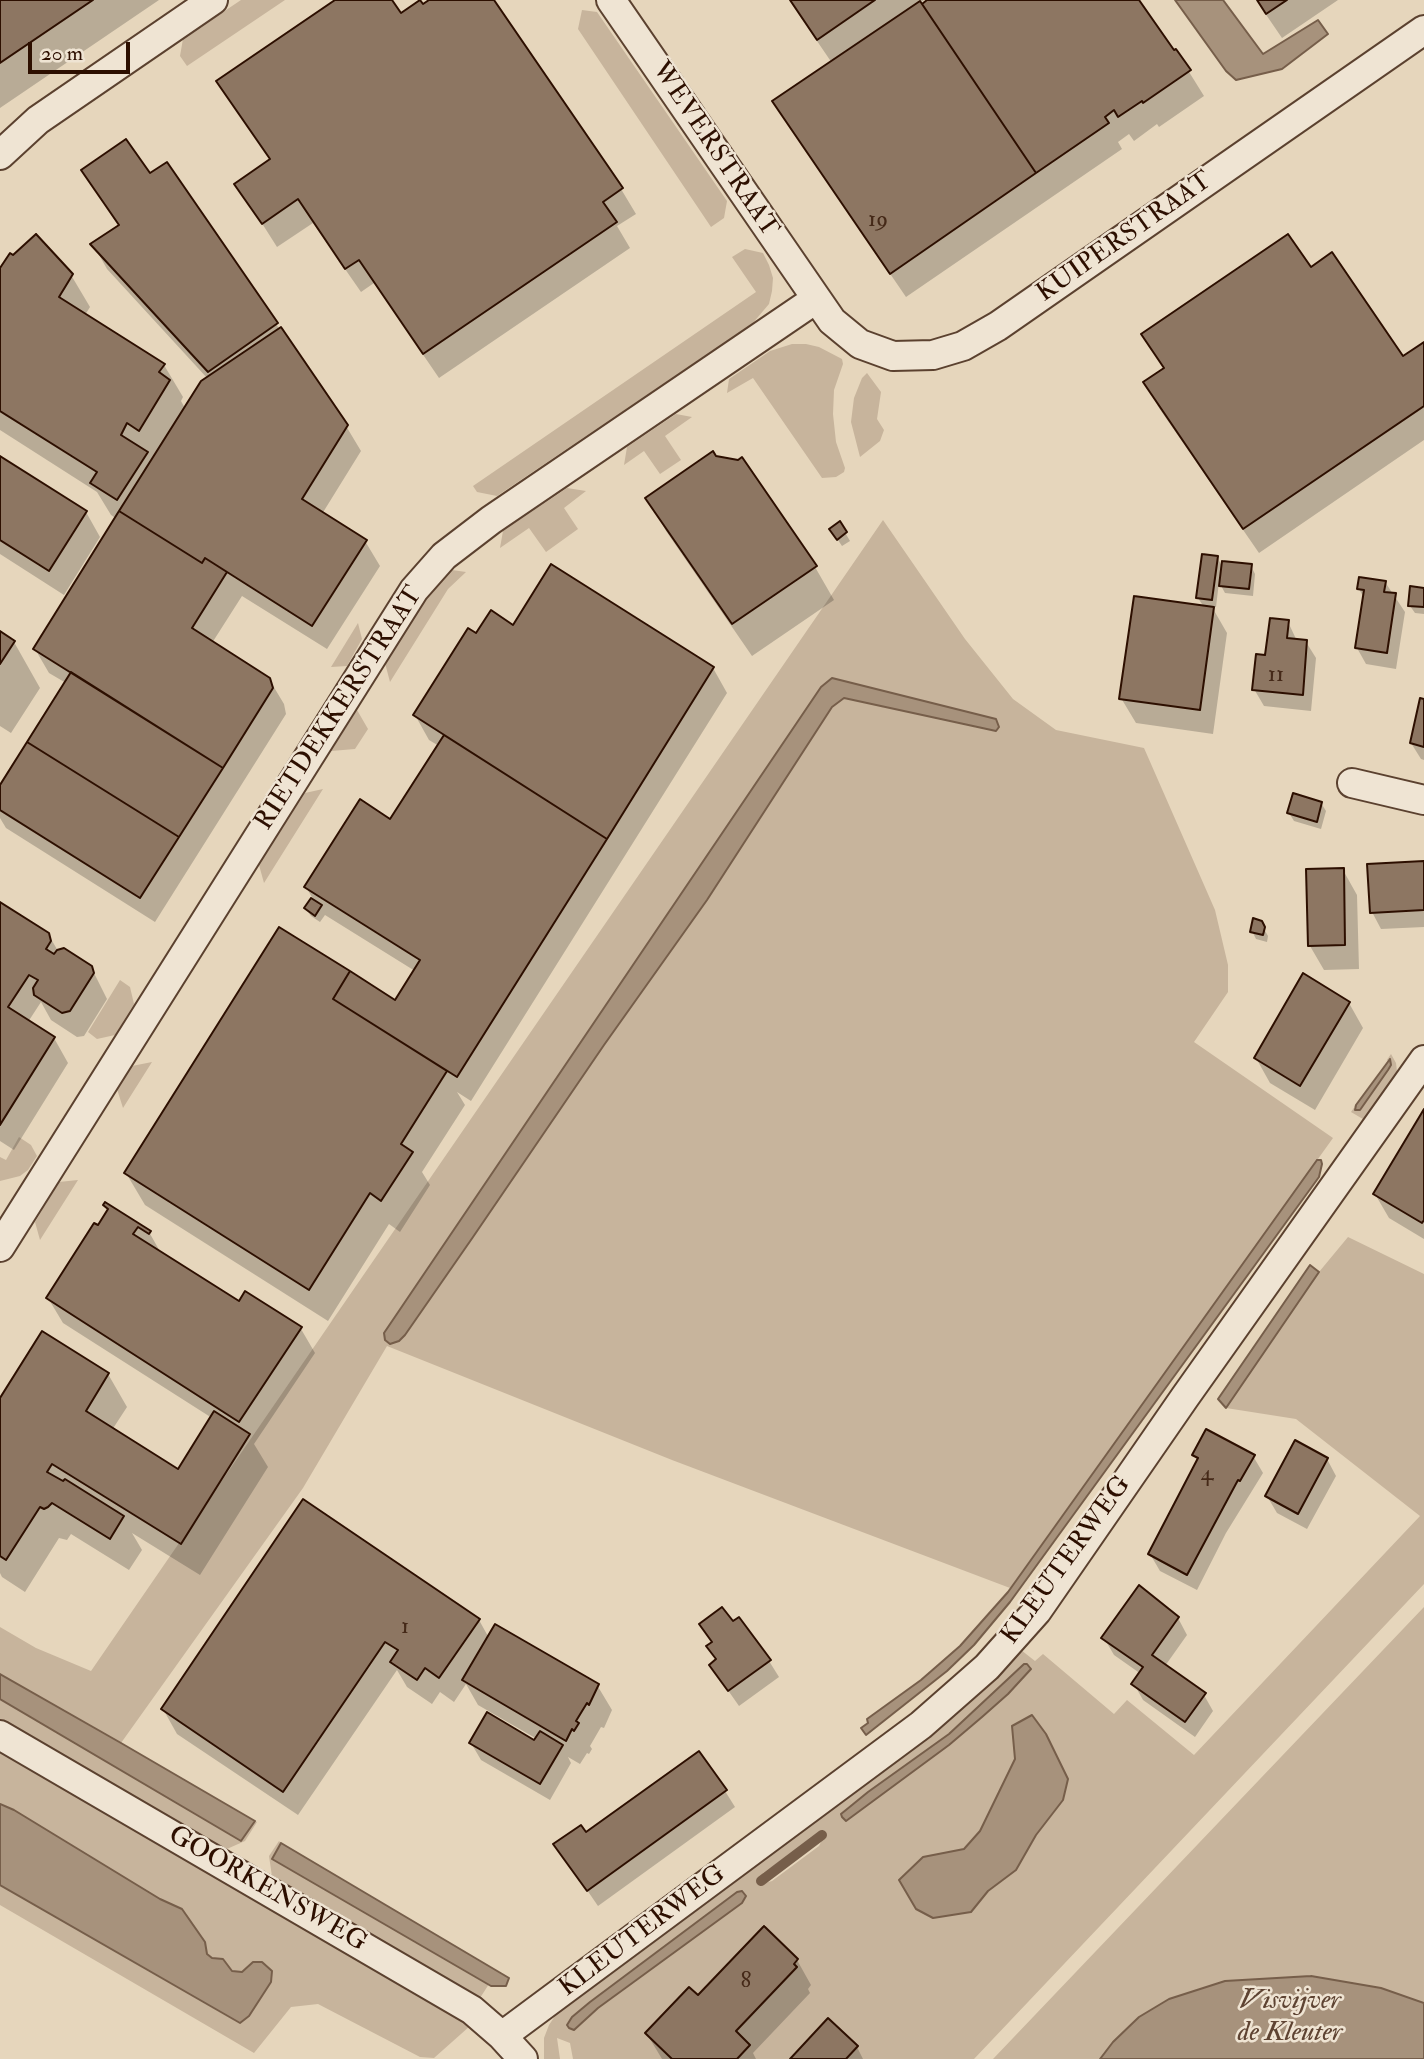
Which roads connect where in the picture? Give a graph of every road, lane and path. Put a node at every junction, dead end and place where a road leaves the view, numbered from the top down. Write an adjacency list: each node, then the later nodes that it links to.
1 (213, 0): 4 (street)
2 (611, 0): 5 (street, WEVERSTRAAT)
3 (1424, 30): 5 (street, KUIPERSTRAAT)
4 (0, 155)
5 (816, 299): 9 (street, RIETDEKKERSTRAAT)
6 (1352, 783): 7 (street)
7 (1424, 800)
8 (1424, 1060): 12 (street, KLEUTERWEG)
9 (10, 1210): 10 (street, RIETDEKKERSTRAAT)
10 (0, 1247)
11 (0, 1735): 12 (street, GOORKENSWEG)
12 (502, 2036): 13 (street, GOORKENSWEG)
13 (523, 2059)

